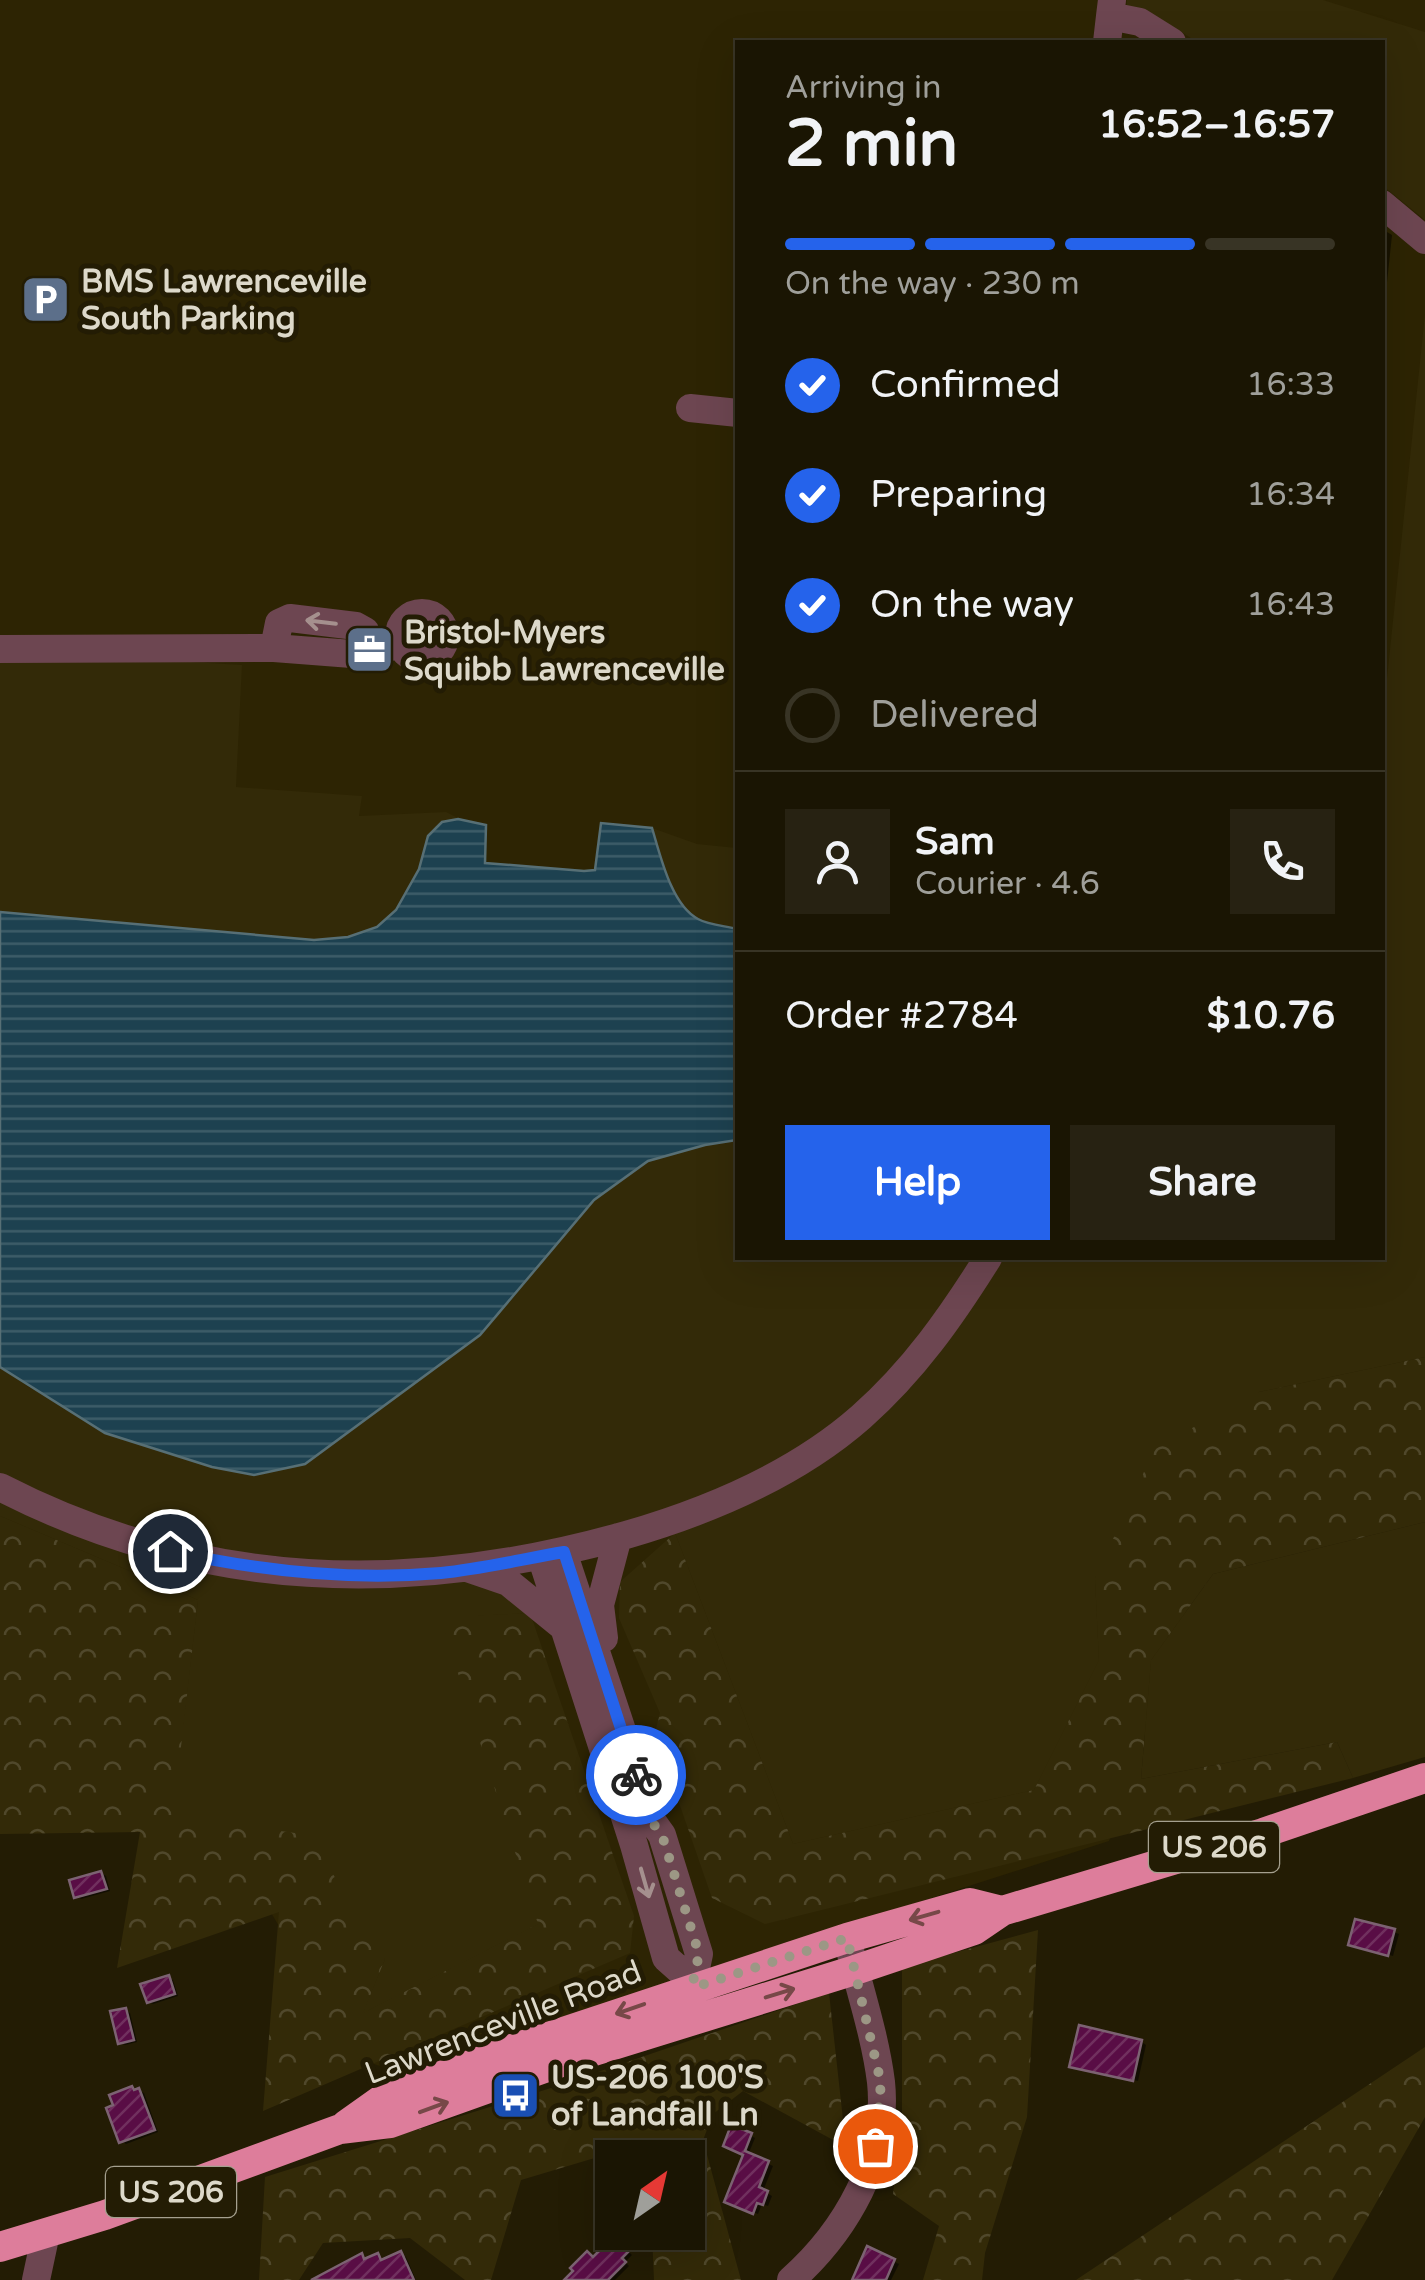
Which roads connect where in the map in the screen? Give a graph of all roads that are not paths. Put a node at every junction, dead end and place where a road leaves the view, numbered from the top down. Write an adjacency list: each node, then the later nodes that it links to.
1 (1110, 20): 2 (street)
2 (1169, 40)
3 (1385, 207): 4 (street)
4 (1425, 240)
5 (690, 408): 6 (street)
6 (735, 413)
7 (400, 644): 8 (street)
8 (0, 650)
9 (987, 1260): 11 (street)
10 (0, 1486): 13 (street)
11 (618, 1537): 12 (street); 17 (street)
12 (552, 1554): 13 (street); 14 (street); 15 (street)
13 (469, 1568): 14 (street)
14 (562, 1626): 15 (street)
15 (594, 1685): 17 (street); 18 (street)
16 (1425, 1778): 19 (highway, US 206)
17 (662, 1835): 18 (street); 22 (street)
18 (634, 1845): 22 (street, one-way to 22)
19 (1002, 1912): 20 (highway, Lawrenceville Road, one-way to 20); 21 (highway, Lawrenceville Road / US 206)
20 (847, 1938): 21 (street); 22 (highway, Lawrenceville Road)
21 (855, 1970): 22 (highway, Lawrenceville Road / US 206, one-way to 21); 26 (street)
22 (697, 1995): 23 (highway, Lawrenceville Road / US 206)
23 (46, 2233): 24 (highway, Lawrenceville Road / US 206); 25 (street)
24 (0, 2247)
25 (36, 2280)
26 (791, 2280)

